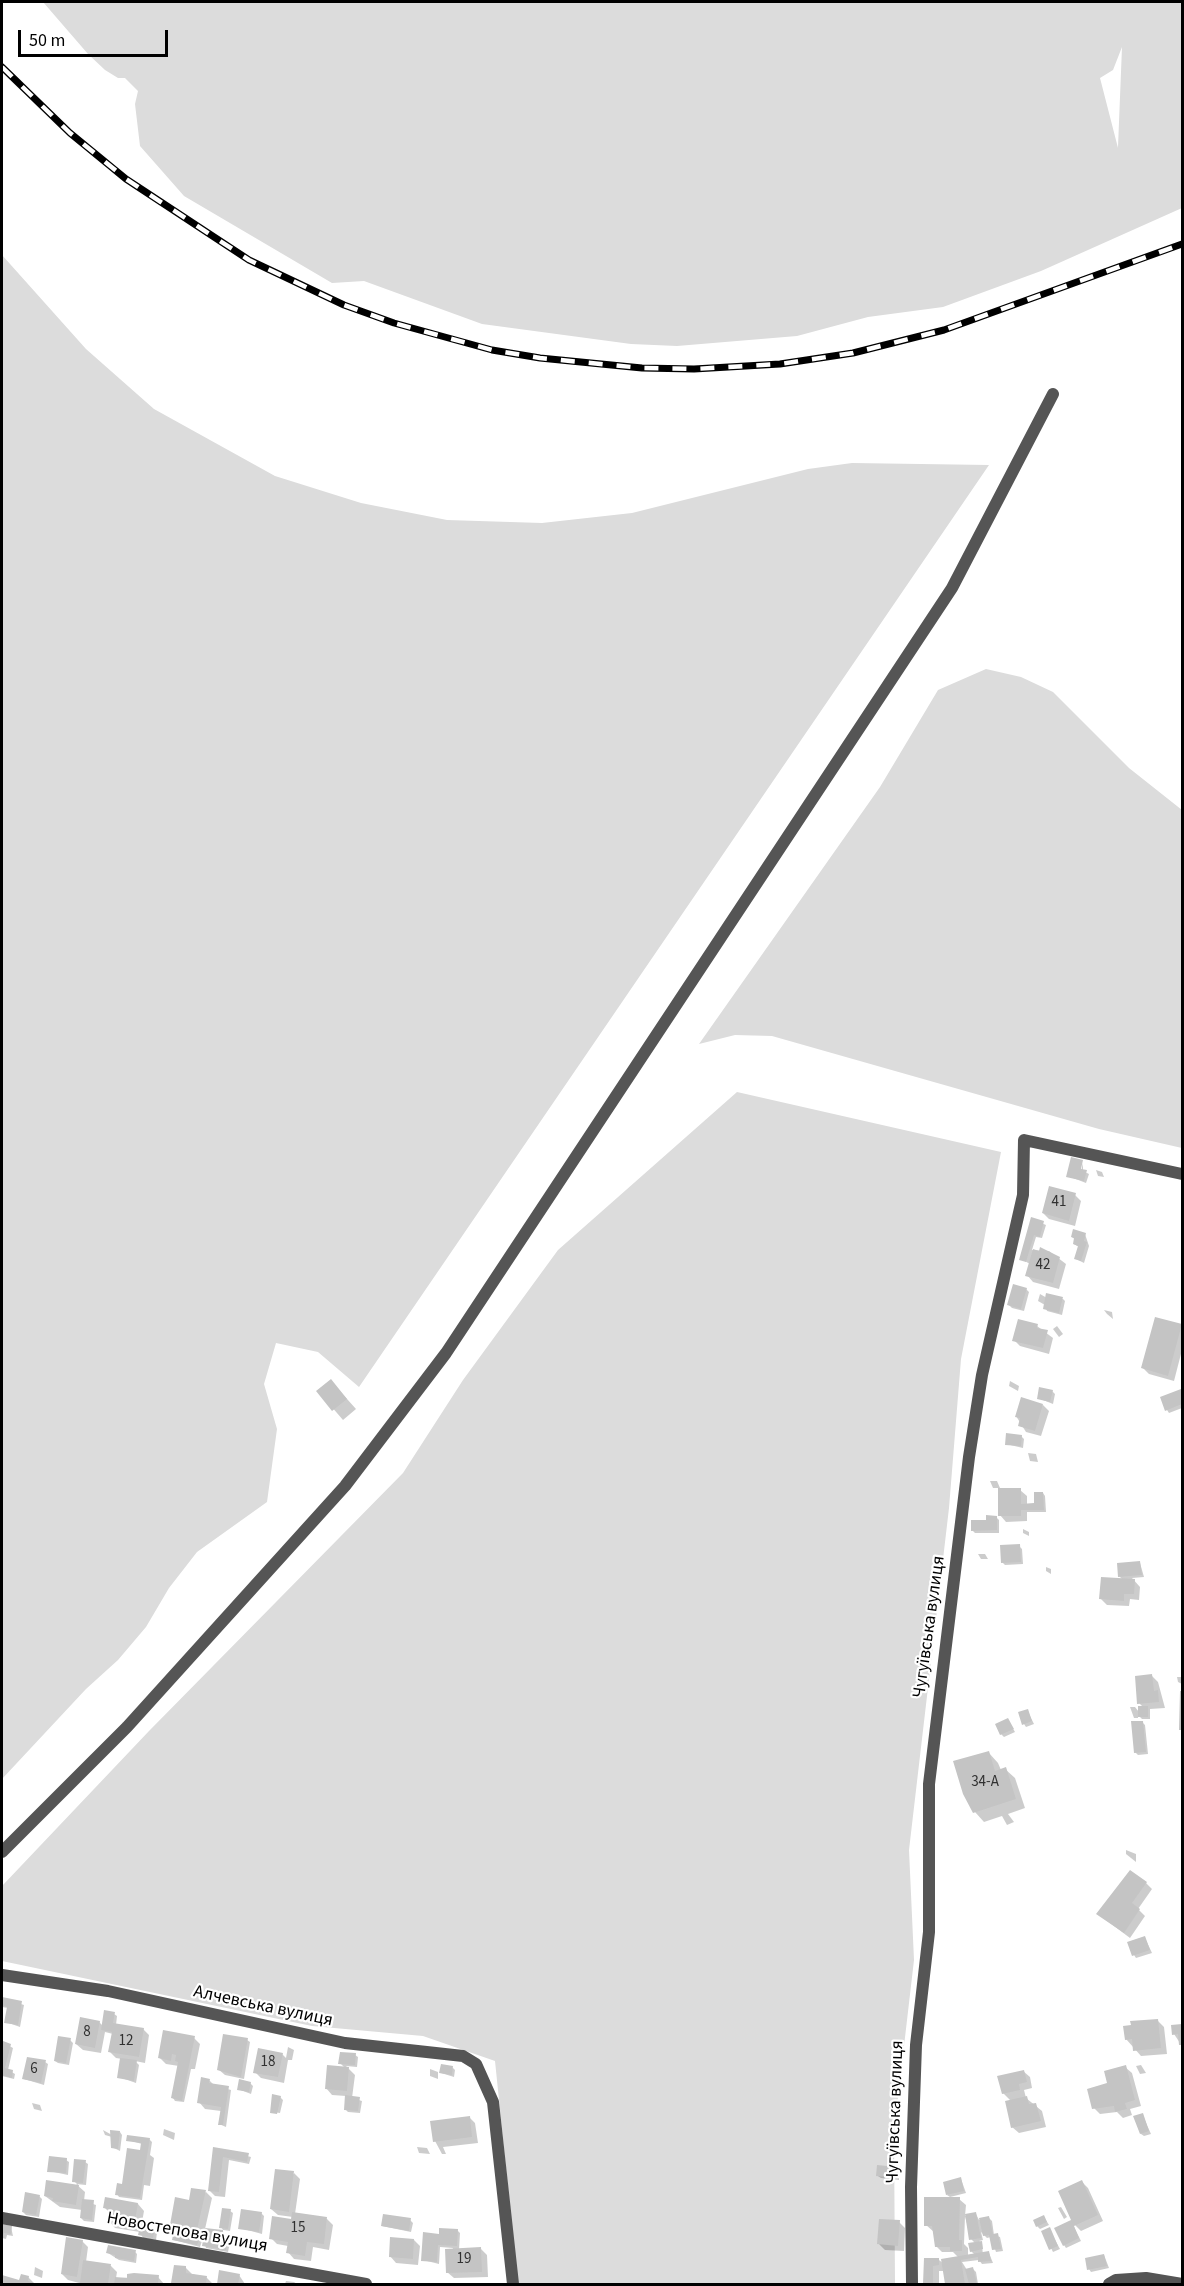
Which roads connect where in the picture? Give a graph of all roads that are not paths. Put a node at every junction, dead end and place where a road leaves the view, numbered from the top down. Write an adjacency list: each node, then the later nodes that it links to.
1 (1053, 394): 3 (street)
2 (1182, 1174): 8 (street, Чугуївська вулиця)
3 (2, 1852)
4 (2, 1975): 7 (street, Алчевська вулиця)
5 (2, 2218): 6 (street, Новостепова вулиця)
6 (366, 2284)
7 (513, 2284)
8 (912, 2284)
9 (1109, 2284): 10 (street)
10 (1182, 2284)

